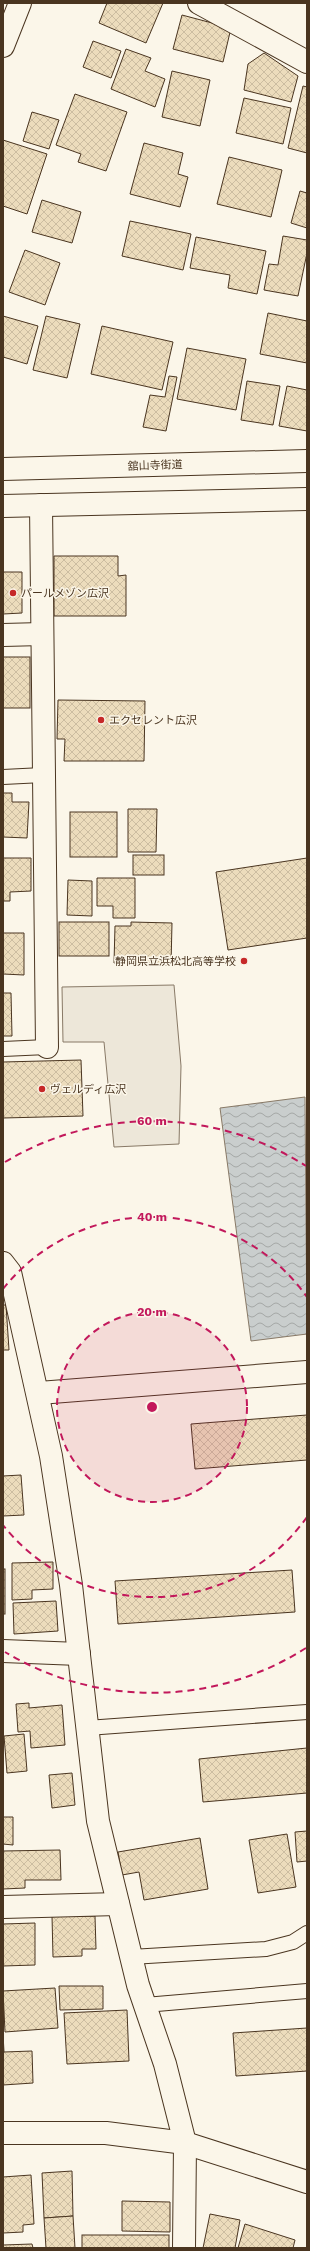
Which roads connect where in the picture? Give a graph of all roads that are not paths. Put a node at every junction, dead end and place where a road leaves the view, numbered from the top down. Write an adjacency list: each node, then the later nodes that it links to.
1 (20, 3): 3 (street)
2 (199, 3): 4 (street)
3 (3, 46)
4 (307, 62)
5 (307, 461): 6 (street, 舘山寺街道)
6 (3, 469)
7 (307, 499): 8 (street)
8 (41, 505): 9 (street); 10 (street)
9 (3, 506)
10 (42, 634): 11 (street); 12 (street)
11 (3, 635)
12 (43, 776): 13 (lane); 14 (street)
13 (3, 777)
14 (47, 1047): 15 (lane)
15 (3, 1049)
16 (3, 1263): 18 (street)
17 (307, 1372): 18 (street)
18 (39, 1393): 20 (street)
19 (3, 1651): 20 (street)
20 (79, 1654): 22 (street)
21 (307, 1712): 22 (lane)
22 (87, 1728): 23 (street)
23 (118, 1904): 24 (street); 26 (street)
24 (3, 1907)
25 (307, 1933): 26 (lane)
26 (131, 1957): 28 (street)
27 (307, 1991): 28 (lane)
28 (144, 2005): 30 (street)
29 (3, 2133): 30 (street)
30 (185, 2143): 31 (street); 32 (street)
31 (307, 2182)
32 (184, 2248)

